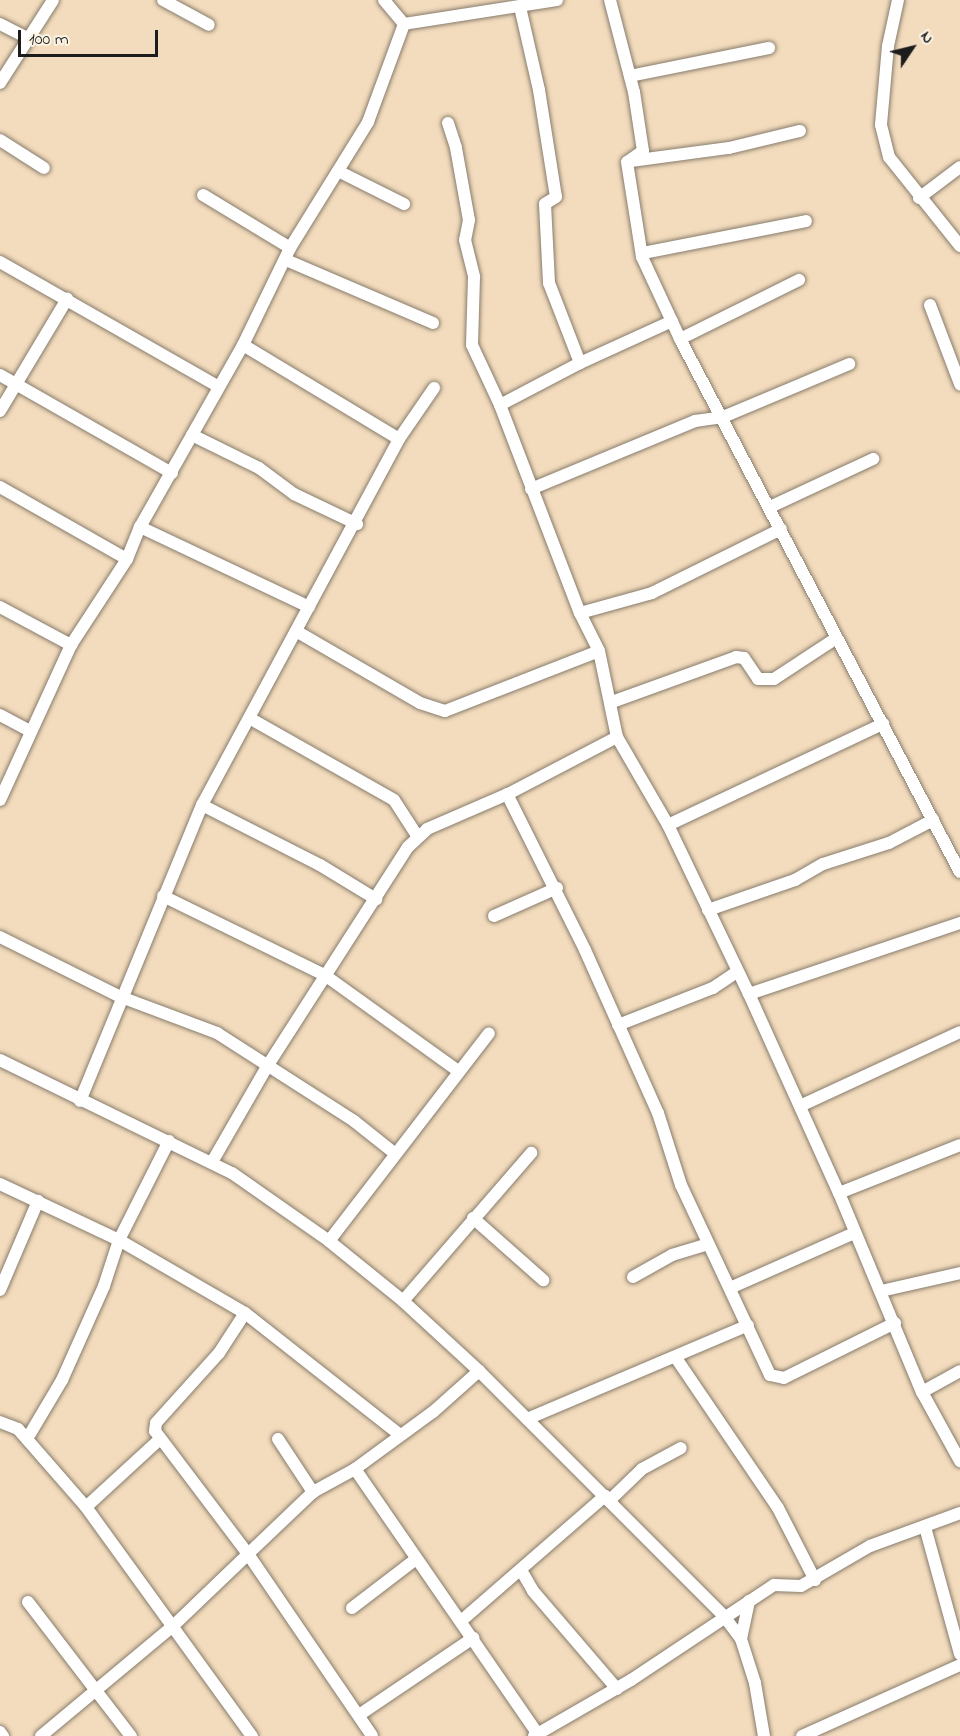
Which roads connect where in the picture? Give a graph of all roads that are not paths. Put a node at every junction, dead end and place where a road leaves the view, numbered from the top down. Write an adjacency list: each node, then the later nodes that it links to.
1 (53, 0): 11 (street)
2 (163, 0): 10 (street)
3 (384, 0): 9 (street)
4 (557, 0): 7 (street)
5 (610, 0): 13 (street)
6 (898, 0): 23 (street)
7 (520, 7): 9 (street); 38 (street)
8 (0, 24): 11 (street)
9 (404, 24): 21 (street)
10 (209, 25)
11 (28, 39): 14 (street)
12 (769, 48): 13 (street)
13 (630, 76): 18 (street)
14 (0, 83)
15 (448, 123): 45 (street)
16 (800, 131): 18 (street)
17 (0, 140): 20 (street)
18 (627, 162): 28 (street)
19 (960, 166): 23 (street)
20 (44, 168)
21 (338, 171): 24 (street); 27 (street)
22 (203, 195): 27 (street)
23 (919, 198): 26 (street)
24 (404, 204)
25 (806, 221): 28 (street)
26 (960, 246)
27 (290, 248): 29 (street)
28 (644, 253): 34 (street)
29 (286, 260): 35 (street); 37 (street)
30 (0, 262): 32 (street)
31 (799, 280): 36 (street)
32 (67, 300): 41 (street); 43 (street)
33 (930, 305): 42 (street)
34 (672, 321): 36 (street); 38 (street)
35 (433, 323)
36 (680, 339): 47 (street)
37 (243, 345): 43 (street); 49 (street)
38 (580, 363): 45 (street)
39 (849, 364): 47 (street)
40 (0, 375): 41 (street)
41 (16, 382): 46 (street); 51 (street)
42 (960, 384)
43 (217, 386): 48 (street)
44 (434, 388): 49 (street)
45 (500, 405): 53 (street)
46 (0, 411)
47 (723, 417): 53 (street); 54 (street)
48 (192, 435): 51 (street); 55 (street)
49 (399, 440): 55 (street)
50 (873, 459): 54 (street)
51 (172, 473): 56 (street)
52 (0, 487): 58 (street)
53 (531, 489): 61 (street)
54 (770, 507): 57 (street)
55 (357, 524): 60 (street)
56 (140, 527): 58 (street); 60 (street)
57 (781, 529): 61 (street); 63 (street)
58 (127, 559): 64 (street)
59 (0, 607): 64 (street)
60 (309, 607): 62 (street)
61 (580, 613): 65 (street)
62 (296, 631): 65 (street); 68 (street)
63 (836, 639): 66 (street); 69 (street)
64 (71, 645): 70 (street)
65 (599, 651): 66 (street)
66 (612, 702): 71 (street)
67 (0, 715): 70 (street)
68 (251, 719): 74 (street); 77 (street)
69 (883, 724): 75 (street); 76 (street)
70 (30, 731): 73 (street)
71 (617, 737): 72 (street); 76 (street)
72 (507, 794): 77 (street); 79 (street)
73 (0, 800)
74 (202, 805): 80 (street); 81 (street)
75 (933, 820): 78 (street); 82 (street)
76 (668, 825): 82 (street)
77 (418, 837): 81 (street)
78 (960, 872)
79 (556, 888): 83 (street); 90 (street)
80 (163, 896): 87 (street); 89 (street)
81 (376, 899): 87 (street)
82 (708, 910): 86 (street)
83 (494, 916)
84 (960, 923): 88 (street)
85 (0, 937): 89 (street)
86 (737, 972): 88 (street); 90 (street)
87 (326, 976): 94 (street); 95 (street)
88 (749, 994): 97 (street)
89 (122, 998): 94 (street); 96 (street)
90 (618, 1025): 110 (street)
91 (960, 1032): 97 (street)
92 (489, 1033): 95 (street)
93 (0, 1060): 96 (street)
94 (268, 1065): 100 (street); 102 (street)
95 (458, 1071): 100 (street)
96 (80, 1101): 98 (street)
97 (800, 1106): 104 (street)
98 (169, 1141): 102 (street); 108 (street)
99 (960, 1145): 104 (street)
100 (393, 1152): 109 (street)
101 (531, 1153): 106 (street)
102 (212, 1162): 109 (street)
103 (0, 1184): 105 (street)
104 (839, 1193): 107 (street)
105 (38, 1201): 108 (street); 115 (street)
106 (473, 1218): 113 (street); 117 (street)
107 (854, 1233): 114 (street); 116 (street)
108 (119, 1240): 118 (street); 128 (street)
109 (329, 1241): 117 (street)
110 (708, 1244): 112 (street); 114 (street)
111 (960, 1273): 116 (street)
112 (633, 1277)
113 (543, 1280)
114 (730, 1288): 120 (street)
115 (0, 1290)
116 (881, 1291): 119 (street)
117 (403, 1301): 122 (street)
118 (245, 1313): 127 (street); 129 (street)
119 (895, 1323): 120 (street); 124 (street)
120 (748, 1325): 121 (street)
121 (676, 1358): 125 (street); 142 (street)
122 (479, 1371): 125 (street); 127 (street)
123 (960, 1371): 124 (street)
124 (922, 1392): 132 (street)
125 (527, 1419): 135 (street)
126 (0, 1422): 128 (street)
127 (400, 1435): 133 (street)
128 (27, 1439): 136 (street)
129 (160, 1439): 136 (street); 139 (street)
130 (278, 1439): 134 (street)
131 (681, 1448): 135 (street)
132 (960, 1461)
133 (355, 1468): 134 (street); 140 (street)
134 (313, 1492): 139 (street)
135 (608, 1498): 141 (street); 146 (street)
136 (86, 1507): 148 (street)
137 (960, 1513): 138 (street)
138 (924, 1527): 142 (street); 151 (street)
139 (248, 1554): 148 (street); 155 (street)
140 (416, 1559): 145 (street); 147 (street)
141 (520, 1570): 147 (street); 153 (street)
142 (815, 1580): 143 (street)
143 (750, 1601): 146 (street); 150 (street)
144 (28, 1602): 154 (street)
145 (352, 1608)
146 (724, 1620): 150 (street); 153 (street)
147 (461, 1621): 149 (street)
148 (172, 1627): 154 (street); 161 (street)
149 (473, 1638): 155 (street); 157 (street)
150 (741, 1639): 163 (street)
151 (960, 1653)
152 (960, 1665): 164 (street)
153 (617, 1689): 157 (street)
154 (97, 1691): 159 (street); 160 (street)
155 (359, 1715): 162 (street)
156 (0, 1732): 158 (street)
157 (536, 1735)
158 (3, 1736)
159 (41, 1736)
160 (131, 1736)
161 (252, 1736)
162 (372, 1736)
163 (764, 1736)
164 (802, 1736)

